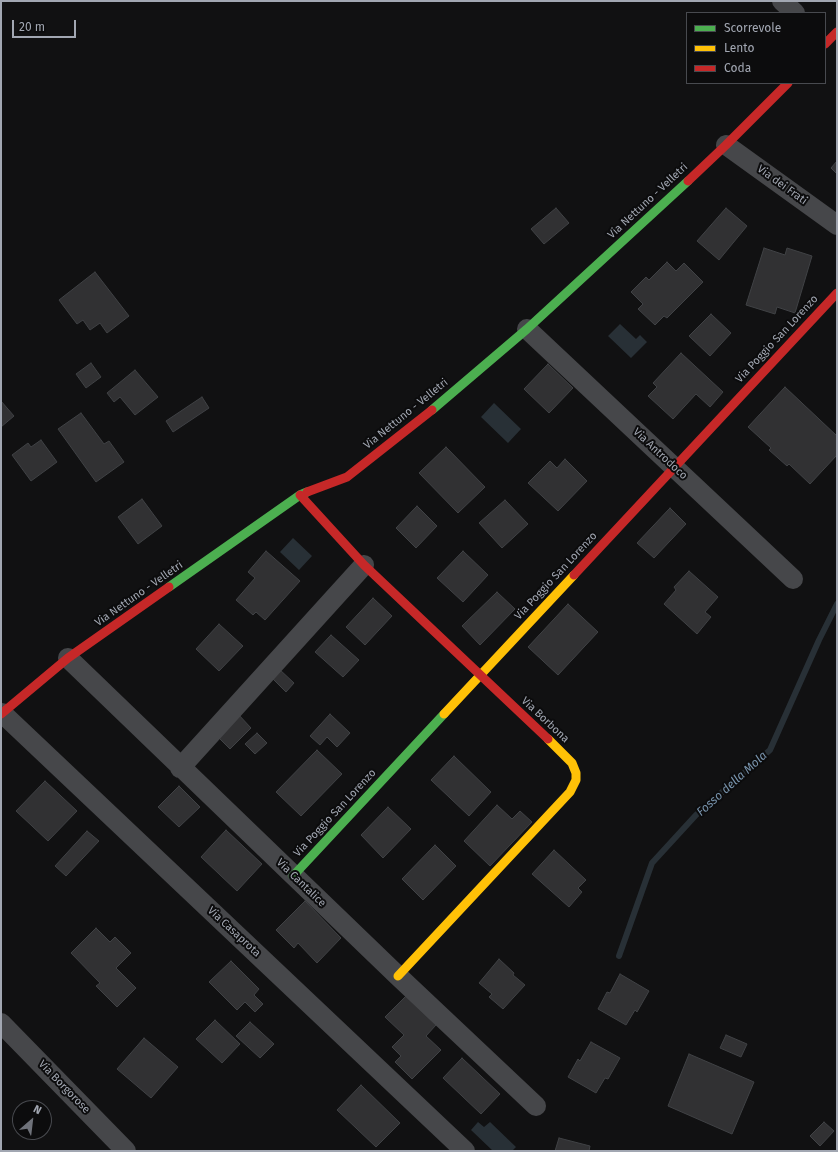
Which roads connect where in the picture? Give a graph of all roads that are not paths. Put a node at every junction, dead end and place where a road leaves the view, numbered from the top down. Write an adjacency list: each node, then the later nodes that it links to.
1 (782, 1): 2 (street)
2 (794, 12)
3 (787, 84): 4 (street, Via Nettuno - Velletri)
4 (726, 145): 5 (street, Via dei Frati); 7 (street, Via Nettuno - Velletri)
5 (837, 225)
6 (837, 293): 8 (street, Via Poggio San Lorenzo)
7 (527, 329): 8 (street, Via Antrodoco); 9 (street, Via Nettuno - Velletri)
8 (674, 467): 11 (street, Via Antrodoco); 13 (street, Via Poggio San Lorenzo)
9 (300, 496): 10 (street, Via Borbona); 12 (street, Via Nettuno - Velletri)
10 (364, 565): 13 (street, Via Borbona); 15 (street)
11 (792, 579)
12 (68, 658): 14 (street, Via Nettuno - Velletri); 15 (street, Via Cantalice)
13 (480, 676): 16 (street, Via Poggio San Lorenzo); 17 (street, Via Borbona)
14 (2, 713): 21 (street, Via Casaprota)
15 (180, 768): 16 (street, Via Cantalice)
16 (293, 876): 17 (street, Via Cantalice)
17 (398, 976): 19 (street, Via Cantalice)
18 (1, 1023): 20 (street, Via Borgorose)
19 (536, 1106)
20 (126, 1151)
21 (465, 1151)

